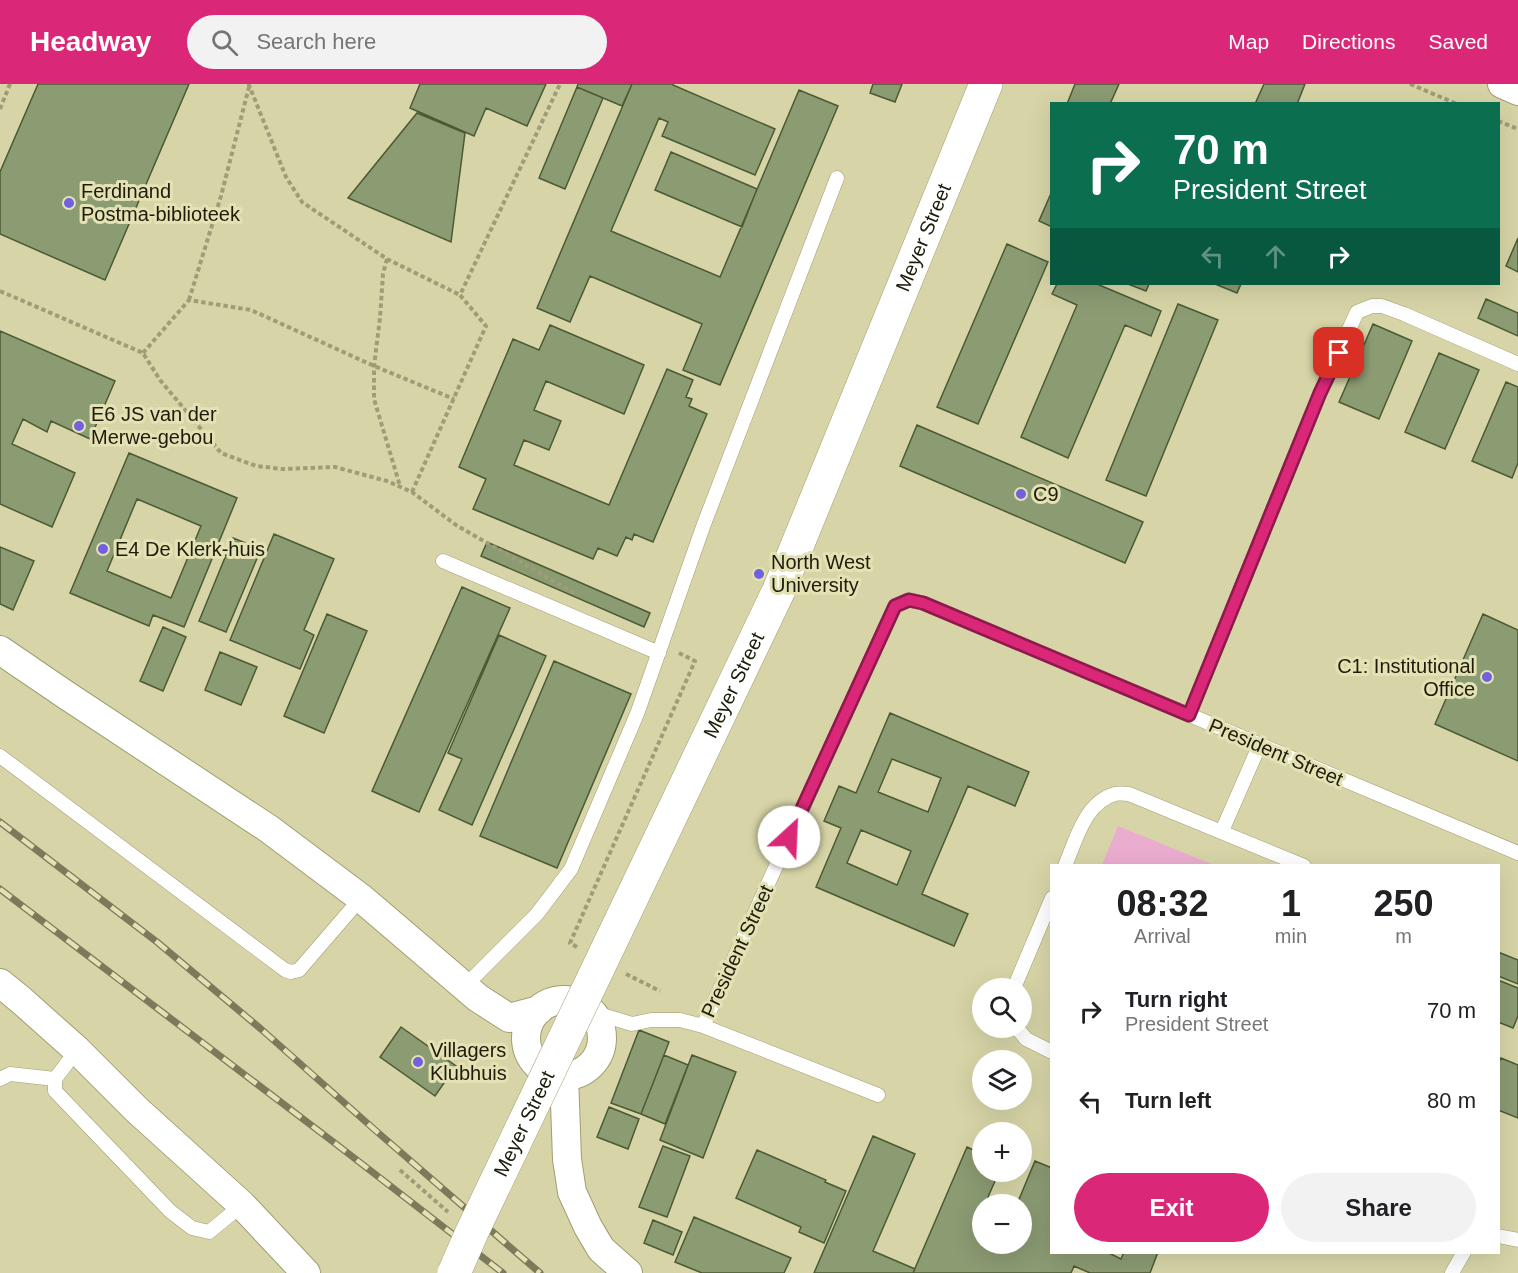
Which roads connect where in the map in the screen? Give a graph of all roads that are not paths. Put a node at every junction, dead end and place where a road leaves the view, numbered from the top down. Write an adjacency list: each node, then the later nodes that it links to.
1 (986, 84): 36 (street, Meyer Street, bridge)
2 (1502, 84): 3 (street)
3 (1518, 91)
4 (837, 178): 8 (lane)
5 (1518, 364): 9 (lane)
6 (443, 561): 8 (lane)
7 (0, 650): 16 (street)
8 (659, 653): 20 (lane)
9 (1189, 715): 10 (lane, President Street); 23 (lane, President Street)
10 (1260, 744): 12 (lane); 13 (lane, President Street)
11 (0, 756): 16 (lane)
12 (1222, 831): 14 (lane); 15 (lane)
13 (1518, 853)
14 (1066, 864)
15 (1299, 864)
16 (361, 898): 20 (street)
17 (1050, 903): 18 (lane)
18 (1018, 978)
19 (0, 983): 25 (street)
20 (464, 987): 21 (street)
21 (539, 1010): 22 (street); 27 (street)
22 (592, 1012): 23 (lane, President Street); 27 (street)
23 (703, 1026): 30 (lane, President Street)
24 (1025, 1038): 26 (lane)
25 (77, 1050): 29 (lane); 31 (street)
26 (1050, 1051)
27 (564, 1077): 37 (street)
28 (0, 1079): 29 (lane)
29 (55, 1079): 31 (lane)
30 (878, 1095)
31 (242, 1205): 35 (street)
32 (1500, 1236): 33 (lane)
33 (1518, 1240)
34 (1463, 1254): 38 (lane)
35 (306, 1273)
36 (454, 1273)
37 (628, 1273)
38 (1452, 1273)

